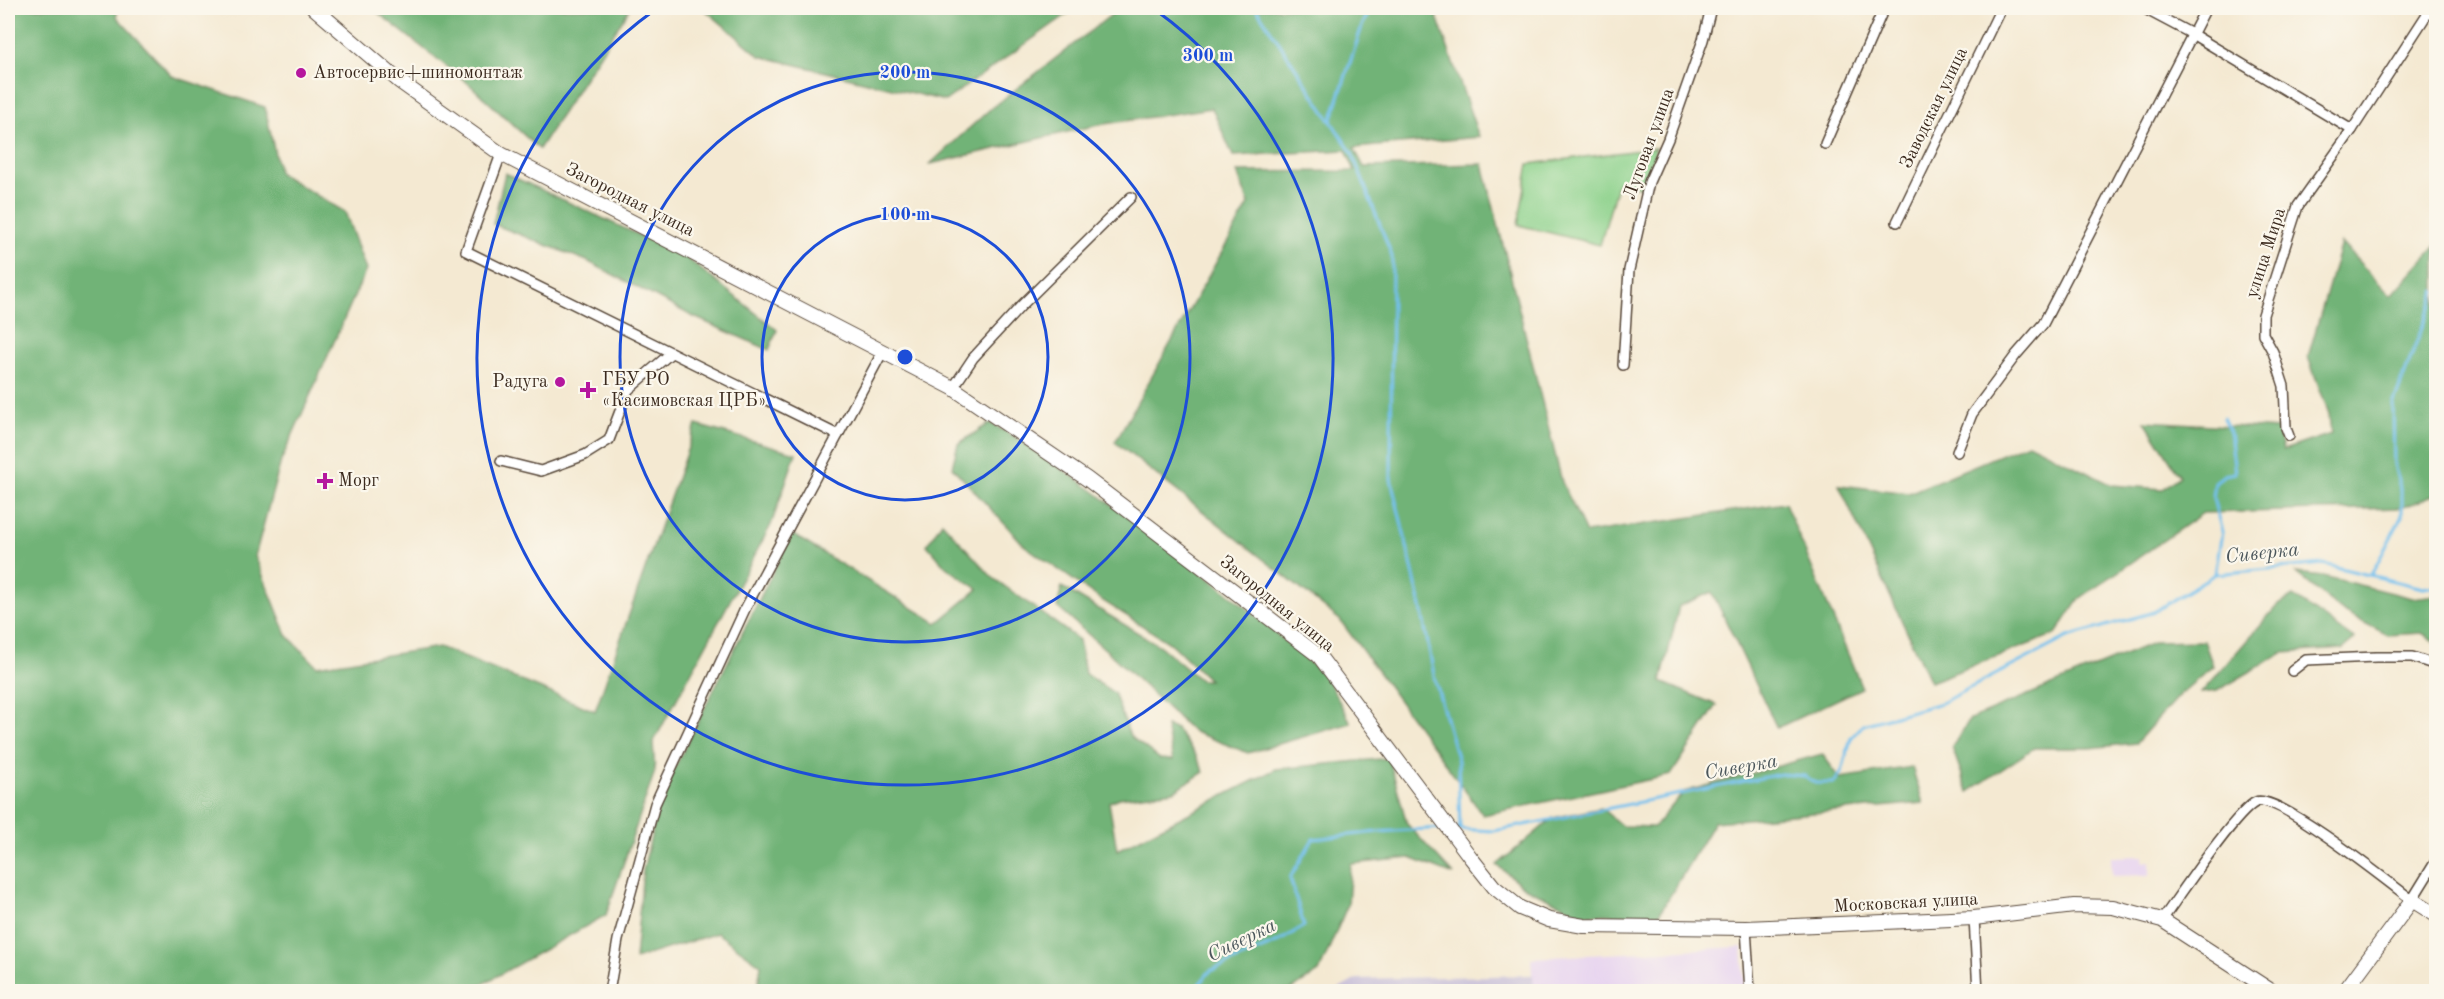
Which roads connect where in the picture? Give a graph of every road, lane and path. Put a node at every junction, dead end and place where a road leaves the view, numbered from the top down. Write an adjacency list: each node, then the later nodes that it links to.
1 (314, 8): 11 (main road, Загородная улица)
2 (1711, 8): 16 (street, Луговая улица)
3 (1884, 8): 10 (street)
4 (2001, 8): 13 (street, Заводская улица)
5 (2143, 8): 8 (street)
6 (2206, 8): 8 (street)
7 (2431, 8): 9 (street, улица Мира)
8 (2192, 33): 9 (street); 20 (street)
9 (2352, 130): 19 (street, улица Мира)
10 (1825, 144)
11 (501, 154): 14 (main road, Загородная улица); 15 (street)
12 (1131, 197): 17 (street)
13 (1897, 222)
14 (884, 351): 17 (main road, Загородная улица); 18 (street)
15 (671, 353): 18 (street); 21 (street)
16 (1623, 365)
17 (953, 388): 26 (main road, Загородная улица)
18 (838, 435): 31 (street)
19 (2289, 436)
20 (1957, 452)
21 (501, 461)
22 (2436, 665): 23 (street)
23 (2292, 671)
24 (2436, 861): 25 (street)
25 (2412, 900): 27 (main road); 29 (street); 35 (main road)
26 (1521, 908): 30 (main road, Московская улица)
27 (2436, 915)
28 (1974, 918): 29 (main road, Московская улица); 30 (main road, Московская улица); 33 (street)
29 (2162, 920): 34 (main road, Московская улица)
30 (1746, 928): 32 (street)
31 (609, 992)
32 (1750, 992)
33 (1978, 992)
34 (2273, 992)
35 (2344, 992)

